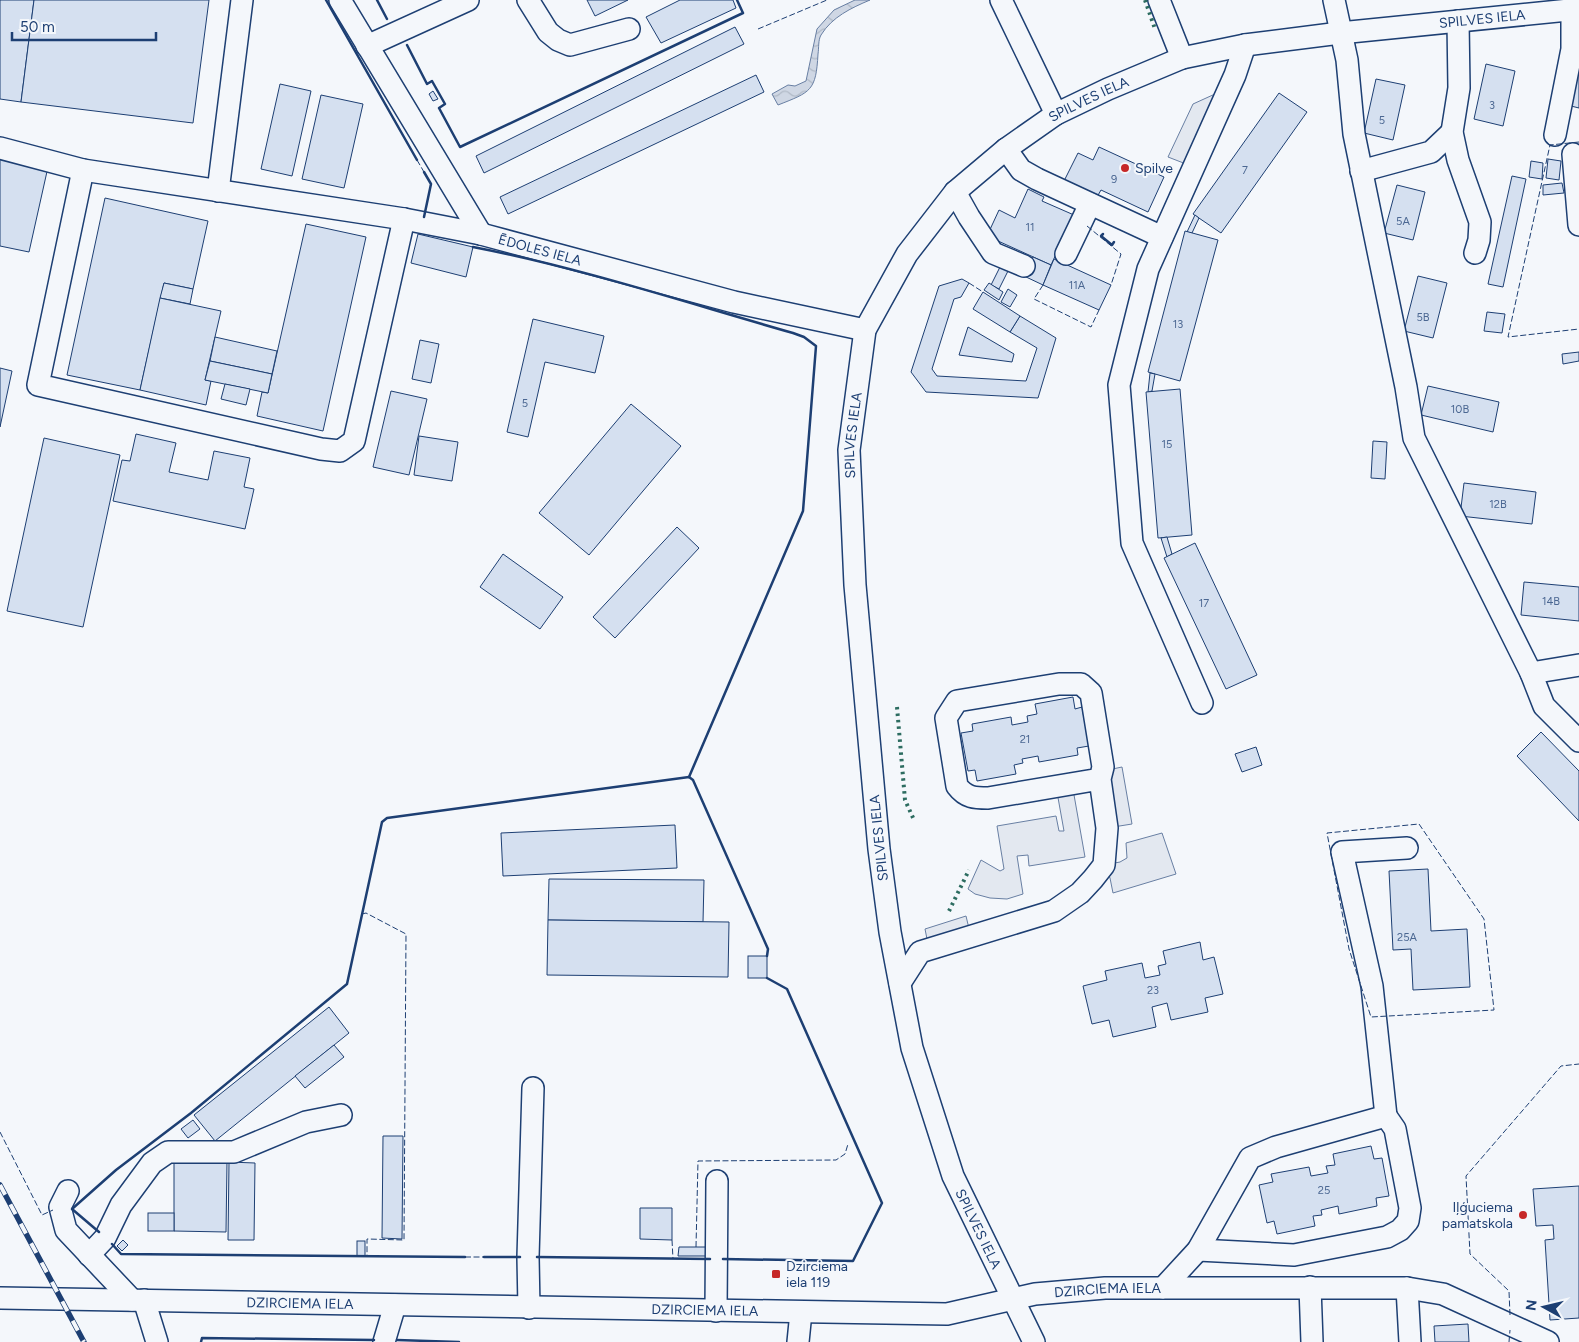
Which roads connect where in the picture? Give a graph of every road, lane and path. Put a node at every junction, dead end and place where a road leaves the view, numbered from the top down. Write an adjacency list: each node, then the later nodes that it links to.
1 (242, 0): 23 (street)
2 (340, 0): 13 (street, ĒDOLES IELA)
3 (468, 0): 13 (street)
4 (528, 0): 10 (street)
5 (1000, 0): 15 (street)
6 (1159, 0): 14 (street)
7 (1334, 0): 11 (street)
8 (1576, 9): 9 (street, SPILVES IELA); 17 (street)
9 (1458, 21): 11 (street, SPILVES IELA); 16 (street)
10 (629, 29)
11 (1340, 33): 12 (street, SPILVES IELA); 22 (street)
12 (1246, 45): 14 (street, SPILVES IELA); 29 (street)
13 (367, 46): 28 (street, ĒDOLES IELA)
14 (1182, 58): 15 (street, SPILVES IELA)
15 (1056, 114): 19 (street, SPILVES IELA)
16 (1452, 132): 22 (street); 30 (street)
17 (1555, 135)
18 (0, 148): 21 (street)
19 (1006, 149): 24 (street, SPILVES IELA); 25 (street)
20 (1571, 154): 27 (street)
21 (83, 170): 23 (street); 26 (street)
22 (1362, 170): 35 (street)
23 (218, 191): 26 (street)
24 (955, 192): 32 (street); 33 (street, SPILVES IELA)
25 (1090, 204): 29 (street); 31 (street)
26 (404, 219): 28 (street)
27 (1579, 225)
28 (481, 234): 33 (street, ĒDOLES IELA)
29 (1162, 237): 36 (street)
30 (1475, 253)
31 (1066, 254)
32 (1024, 266)
33 (866, 330): 40 (street, SPILVES IELA)
34 (1579, 666): 35 (street)
35 (1531, 673): 37 (street)
36 (1202, 703)
37 (1579, 741)
38 (1100, 779): 38 (street); 41 (street)
39 (1407, 848): 45 (street)
40 (890, 932): 41 (street); 42 (street, SPILVES IELA)
41 (920, 952): 42 (street)
42 (900, 983): 54 (street, SPILVES IELA)
43 (533, 1088): 57 (street)
44 (341, 1115): 49 (street)
45 (1386, 1116): 48 (street); 48 (street)
46 (717, 1181): 58 (street)
47 (68, 1191): 49 (street)
48 (1198, 1250): 51 (street)
49 (90, 1255): 55 (street)
50 (1310, 1287): 51 (street, DZIRCIEMA IELA); 52 (street, DZIRCIEMA IELA); 64 (street)
51 (1163, 1288): 54 (street, DZIRCIEMA IELA)
52 (1406, 1288): 65 (street); 66 (street, DZIRCIEMA IELA)
53 (0, 1298): 55 (street, DZIRCIEMA IELA)
54 (1012, 1298): 59 (street, DZIRCIEMA IELA); 63 (street, SPILVES IELA)
55 (138, 1300): 56 (street, DZIRCIEMA IELA); 60 (street)
56 (395, 1306): 57 (street, DZIRCIEMA IELA); 61 (street)
57 (529, 1308): 58 (street, DZIRCIEMA IELA)
58 (716, 1311): 59 (street, DZIRCIEMA IELA)
59 (801, 1312): 62 (street)
60 (157, 1342)
61 (384, 1342)
62 (798, 1342)
63 (1034, 1342)
64 (1312, 1342)
65 (1410, 1342)
66 (1548, 1342)

